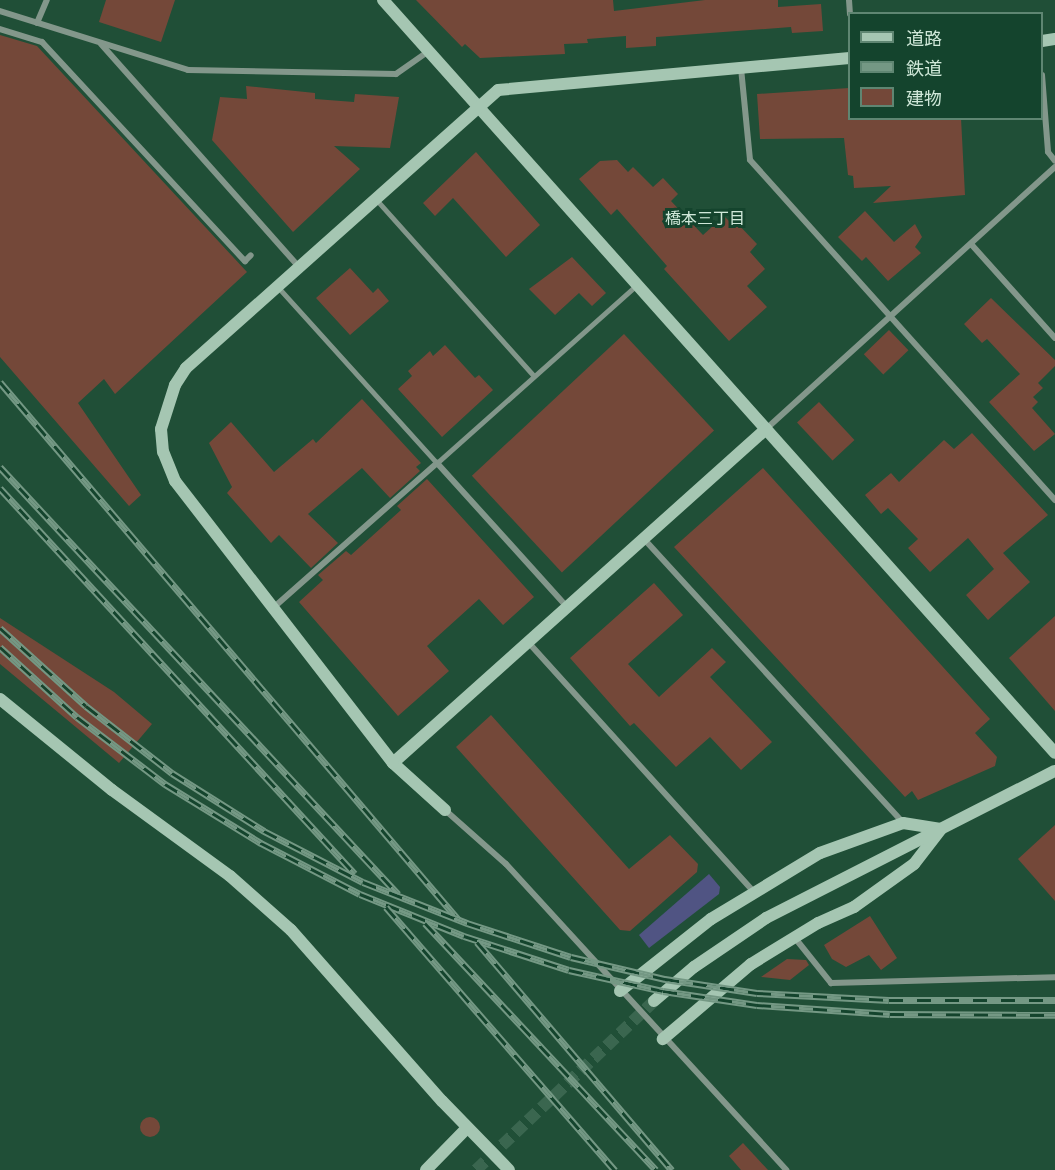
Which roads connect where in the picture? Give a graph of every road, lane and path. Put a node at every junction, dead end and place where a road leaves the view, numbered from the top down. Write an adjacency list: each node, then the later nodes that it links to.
1 (47, 0): 4 (street)
2 (385, 1): 7 (street)
3 (0, 11): 4 (street)
4 (37, 23): 6 (street)
5 (0, 29): 16 (street)
6 (100, 43): 7 (street); 17 (street)
7 (428, 52): 11 (street)
8 (848, 58): 9 (street)
9 (741, 68): 11 (street); 20 (street)
10 (1043, 97): 12 (street)
11 (478, 107): 14 (street); 18 (street)
12 (1055, 161)
13 (1055, 167): 15 (street)
14 (376, 198): 17 (street); 22 (lane)
15 (971, 244): 20 (street); 21 (street)
16 (251, 255)
17 (299, 267): 19 (street)
18 (637, 284): 22 (lane); 23 (street)
19 (278, 286): 24 (lane); 28 (street)
20 (890, 317): 23 (street); 25 (street)
21 (1055, 338)
22 (534, 376): 24 (lane)
23 (766, 429): 26 (street); 31 (street)
24 (437, 463): 27 (street); 28 (street)
25 (1055, 500)
26 (644, 539): 27 (street); 35 (street)
27 (567, 607): 29 (street)
28 (273, 608): 32 (street)
29 (528, 642): 32 (street); 37 (street)
30 (0, 699): 43 (street)
31 (1055, 753)
32 (393, 764): 34 (street)
33 (1055, 771): 36 (street)
34 (445, 810): 40 (street)
35 (903, 823): 36 (street); 37 (street)
36 (941, 829): 38 (street); 41 (street)
37 (753, 891): 40 (street)
38 (795, 937): 39 (street); 42 (street)
39 (1055, 977)
40 (620, 991): 42 (street)
41 (654, 1001)
42 (663, 1039): 46 (street)
43 (467, 1128): 44 (street); 45 (street)
44 (426, 1170)
45 (509, 1170)
46 (786, 1170)

